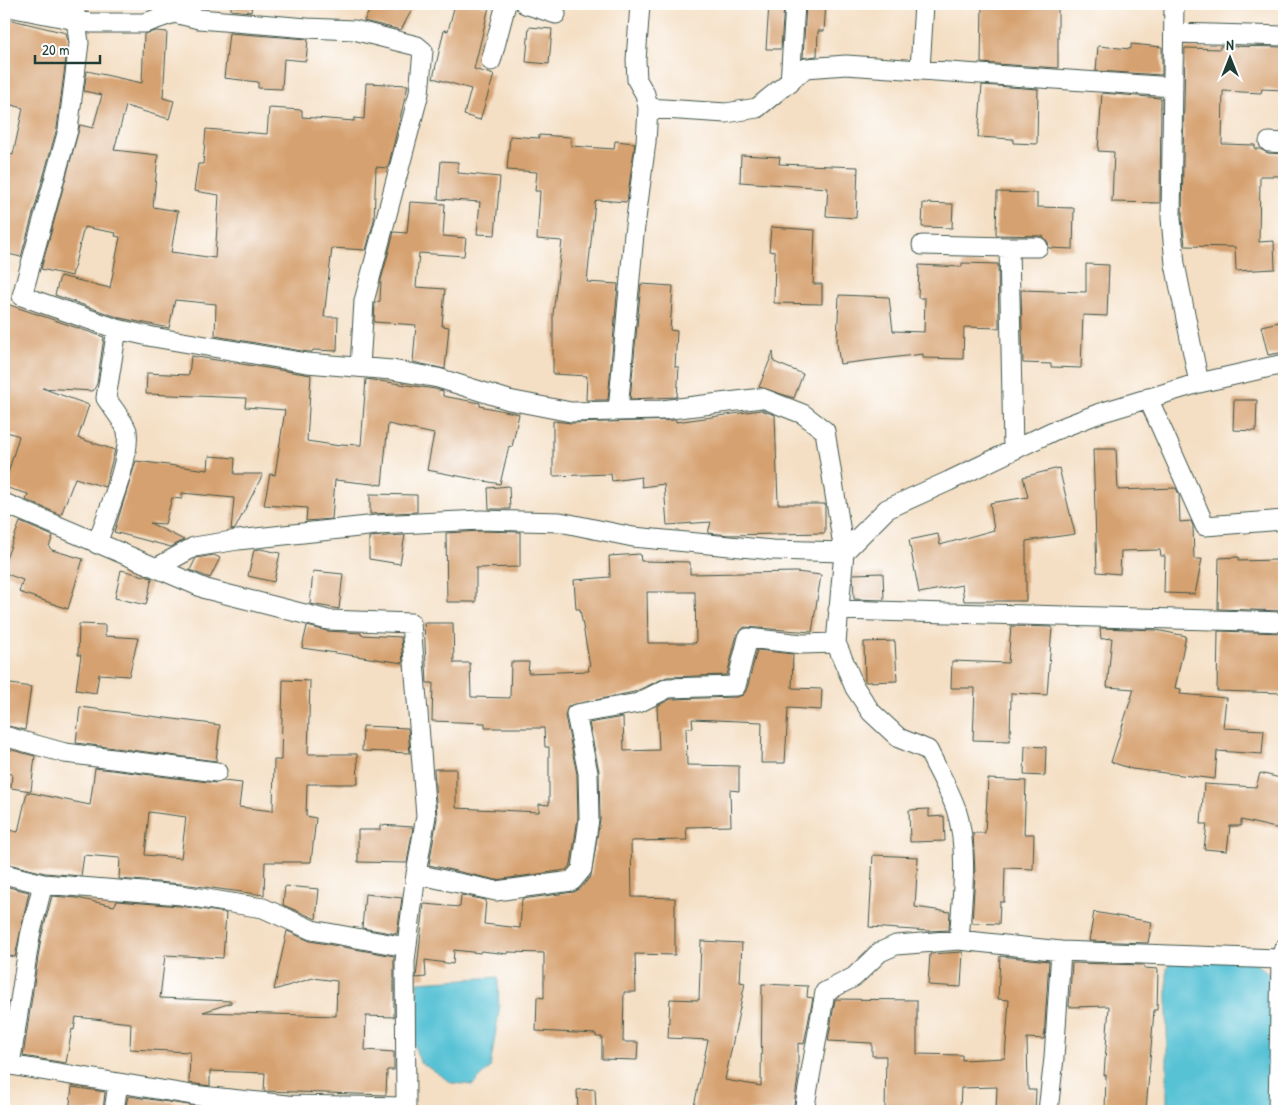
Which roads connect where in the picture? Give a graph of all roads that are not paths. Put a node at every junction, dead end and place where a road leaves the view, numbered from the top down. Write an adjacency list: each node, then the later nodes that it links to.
1 (506, 4): 13 (street)
2 (525, 4): 10 (street)
3 (640, 4): 17 (street)
4 (795, 4): 15 (street)
5 (924, 4): 14 (street)
6 (1174, 4): 11 (street)
7 (4, 6): 9 (street)
8 (175, 8): 9 (street); 23 (street)
9 (74, 12): 21 (street)
10 (556, 14)
11 (1174, 33): 12 (street); 16 (street)
12 (1284, 36)
13 (491, 61)
14 (920, 70): 15 (street); 16 (street)
15 (790, 82): 17 (street)
16 (1173, 87): 24 (street)
17 (648, 108): 26 (street)
18 (922, 245): 19 (street)
19 (1009, 247): 20 (street); 27 (street)
20 (1038, 247)
21 (116, 329): 23 (street); 30 (street)
22 (1284, 364): 24 (street)
23 (360, 367): 26 (street)
24 (1199, 383): 25 (street)
25 (1148, 398): 27 (street); 29 (street)
26 (618, 411): 31 (street)
27 (1013, 449): 31 (street)
28 (4, 503): 30 (street)
29 (1284, 520)
30 (97, 544): 32 (street)
31 (844, 552): 32 (street); 33 (street)
32 (156, 568): 39 (street)
33 (838, 610): 34 (street); 35 (street)
34 (1284, 622)
35 (836, 643): 39 (street); 41 (street)
36 (4, 736): 37 (street)
37 (217, 772)
38 (4, 874): 40 (street)
39 (416, 874): 42 (street)
40 (43, 884): 42 (street); 45 (street)
41 (959, 940): 43 (street); 48 (street)
42 (406, 947): 46 (street)
43 (1061, 950): 44 (street); 49 (street)
44 (1283, 954): 50 (street)
45 (118, 1083): 46 (street); 47 (street)
46 (406, 1109)
47 (114, 1111)
48 (804, 1111)
49 (1048, 1111)
50 (1278, 1111)

